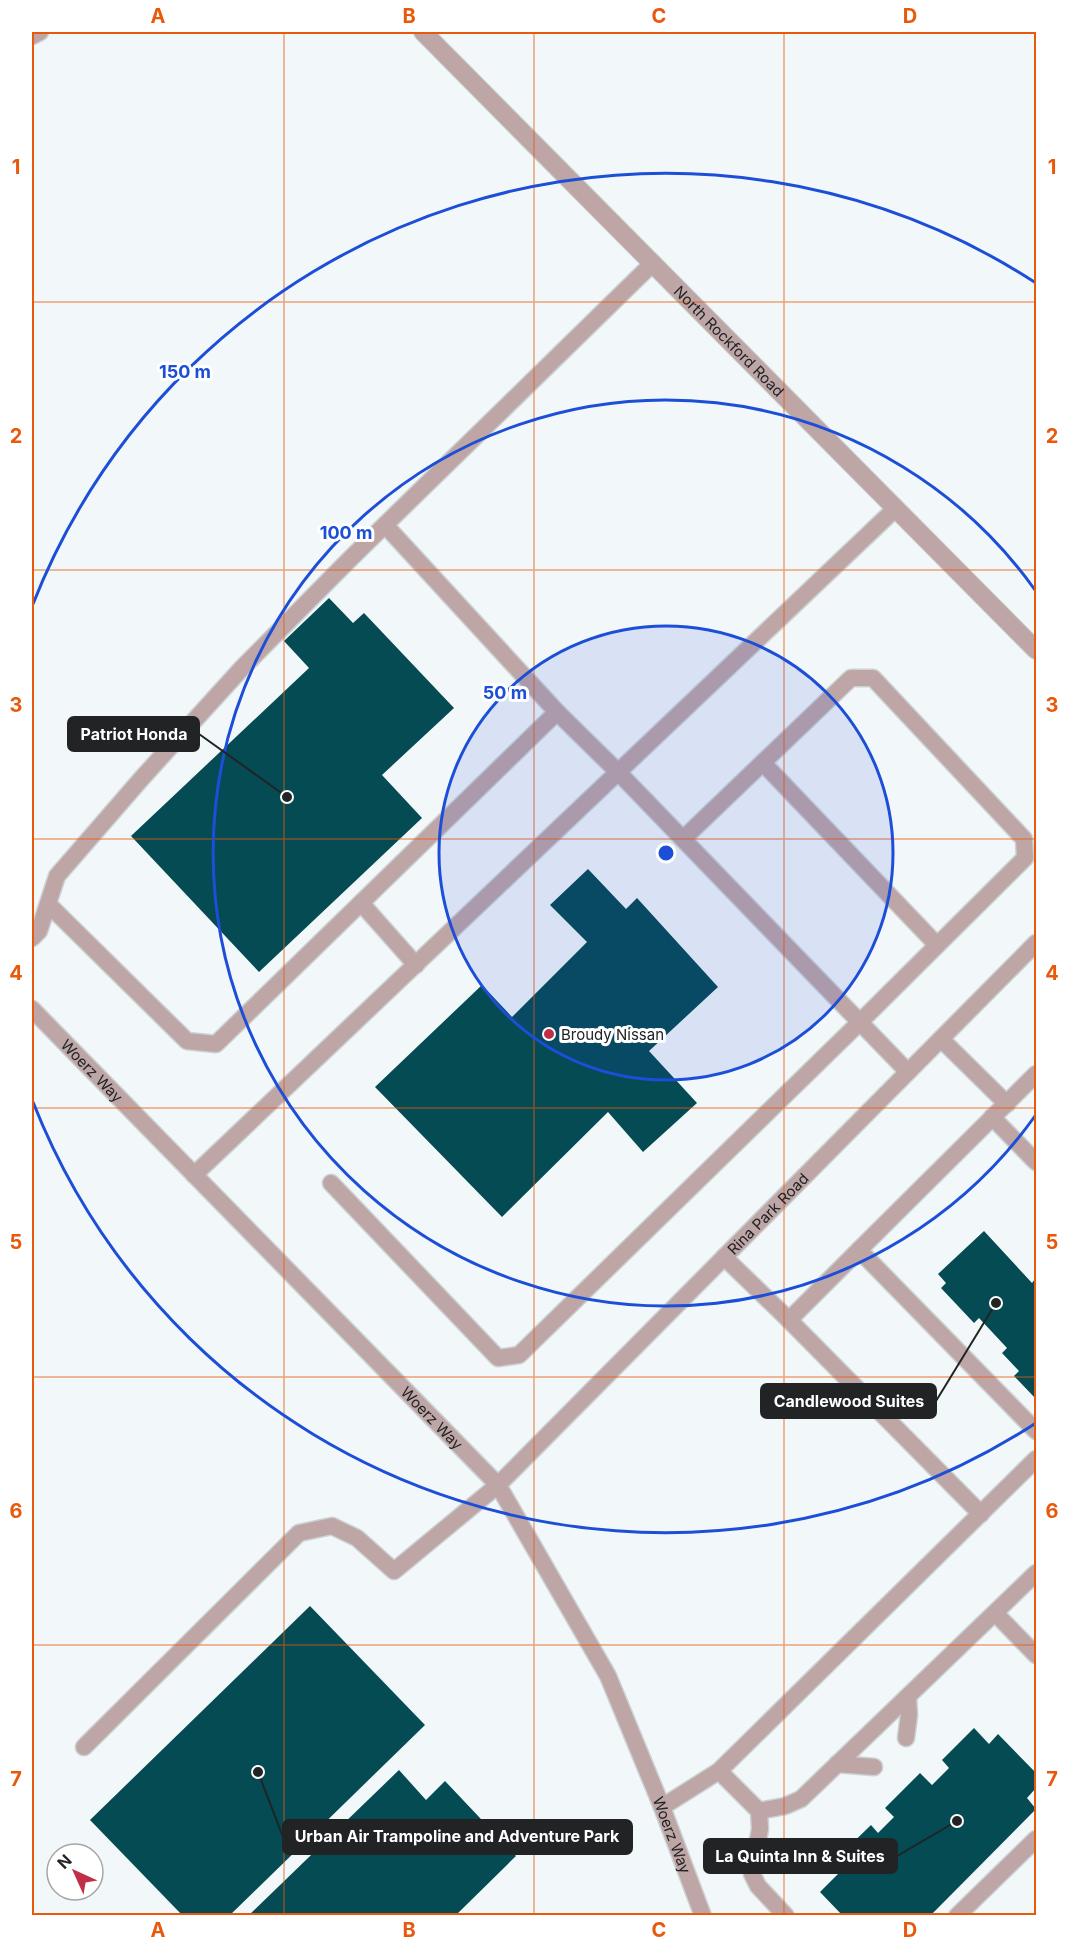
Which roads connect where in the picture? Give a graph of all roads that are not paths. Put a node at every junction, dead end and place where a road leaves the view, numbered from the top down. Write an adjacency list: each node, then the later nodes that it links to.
1 (40, 32): 3 (lane)
2 (423, 32): 4 (street, North Rockford Road)
3 (32, 36)
4 (653, 263): 5 (street, North Rockford Road); 6 (lane)
5 (896, 508): 7 (street, North Rockford Road); 10 (lane)
6 (385, 525): 8 (lane); 13 (lane)
7 (1036, 650)
8 (557, 712): 10 (lane); 12 (lane)
9 (763, 762): 11 (lane); 16 (lane); 16 (lane)
10 (618, 772): 11 (lane); 17 (lane)
11 (683, 839): 19 (lane)
12 (361, 903): 13 (lane); 17 (lane)
13 (48, 904): 14 (lane)
14 (32, 938)
15 (1036, 943): 20 (lane, Rina Park Road)
16 (938, 945): 19 (lane)
17 (416, 965): 26 (lane)
18 (32, 1009): 26 (lane, Woerz Way)
19 (860, 1022): 21 (lane); 27 (lane)
20 (941, 1039): 21 (lane, Rina Park Road); 23 (lane)
21 (908, 1072): 29 (lane, Rina Park Road)
22 (1034, 1081): 23 (lane)
23 (1007, 1104): 24 (lane)
24 (992, 1117): 25 (lane); 28 (lane)
25 (1036, 1162)
26 (194, 1175): 33 (lane, Woerz Way)
27 (331, 1183)
28 (859, 1251): 30 (lane); 31 (lane)
29 (724, 1257): 30 (lane); 33 (lane, Rina Park Road)
30 (789, 1320): 34 (lane)
31 (1036, 1431)
32 (1036, 1459): 34 (lane)
33 (498, 1485): 40 (lane, Rina Park Road); 44 (lane, Woerz Way)
34 (981, 1514): 43 (lane)
35 (1036, 1574): 36 (lane)
36 (995, 1613): 37 (lane); 38 (lane)
37 (1036, 1654)
38 (908, 1697): 39 (lane); 41 (lane)
39 (906, 1738)
40 (84, 1747)
41 (837, 1764): 42 (lane); 45 (lane)
42 (874, 1767)
43 (719, 1771): 44 (lane); 45 (lane)
44 (662, 1807): 47 (lane, Woerz Way)
45 (759, 1811): 48 (lane)
46 (1036, 1839): 49 (lane)
47 (703, 1916)
48 (786, 1916)
49 (957, 1916)

